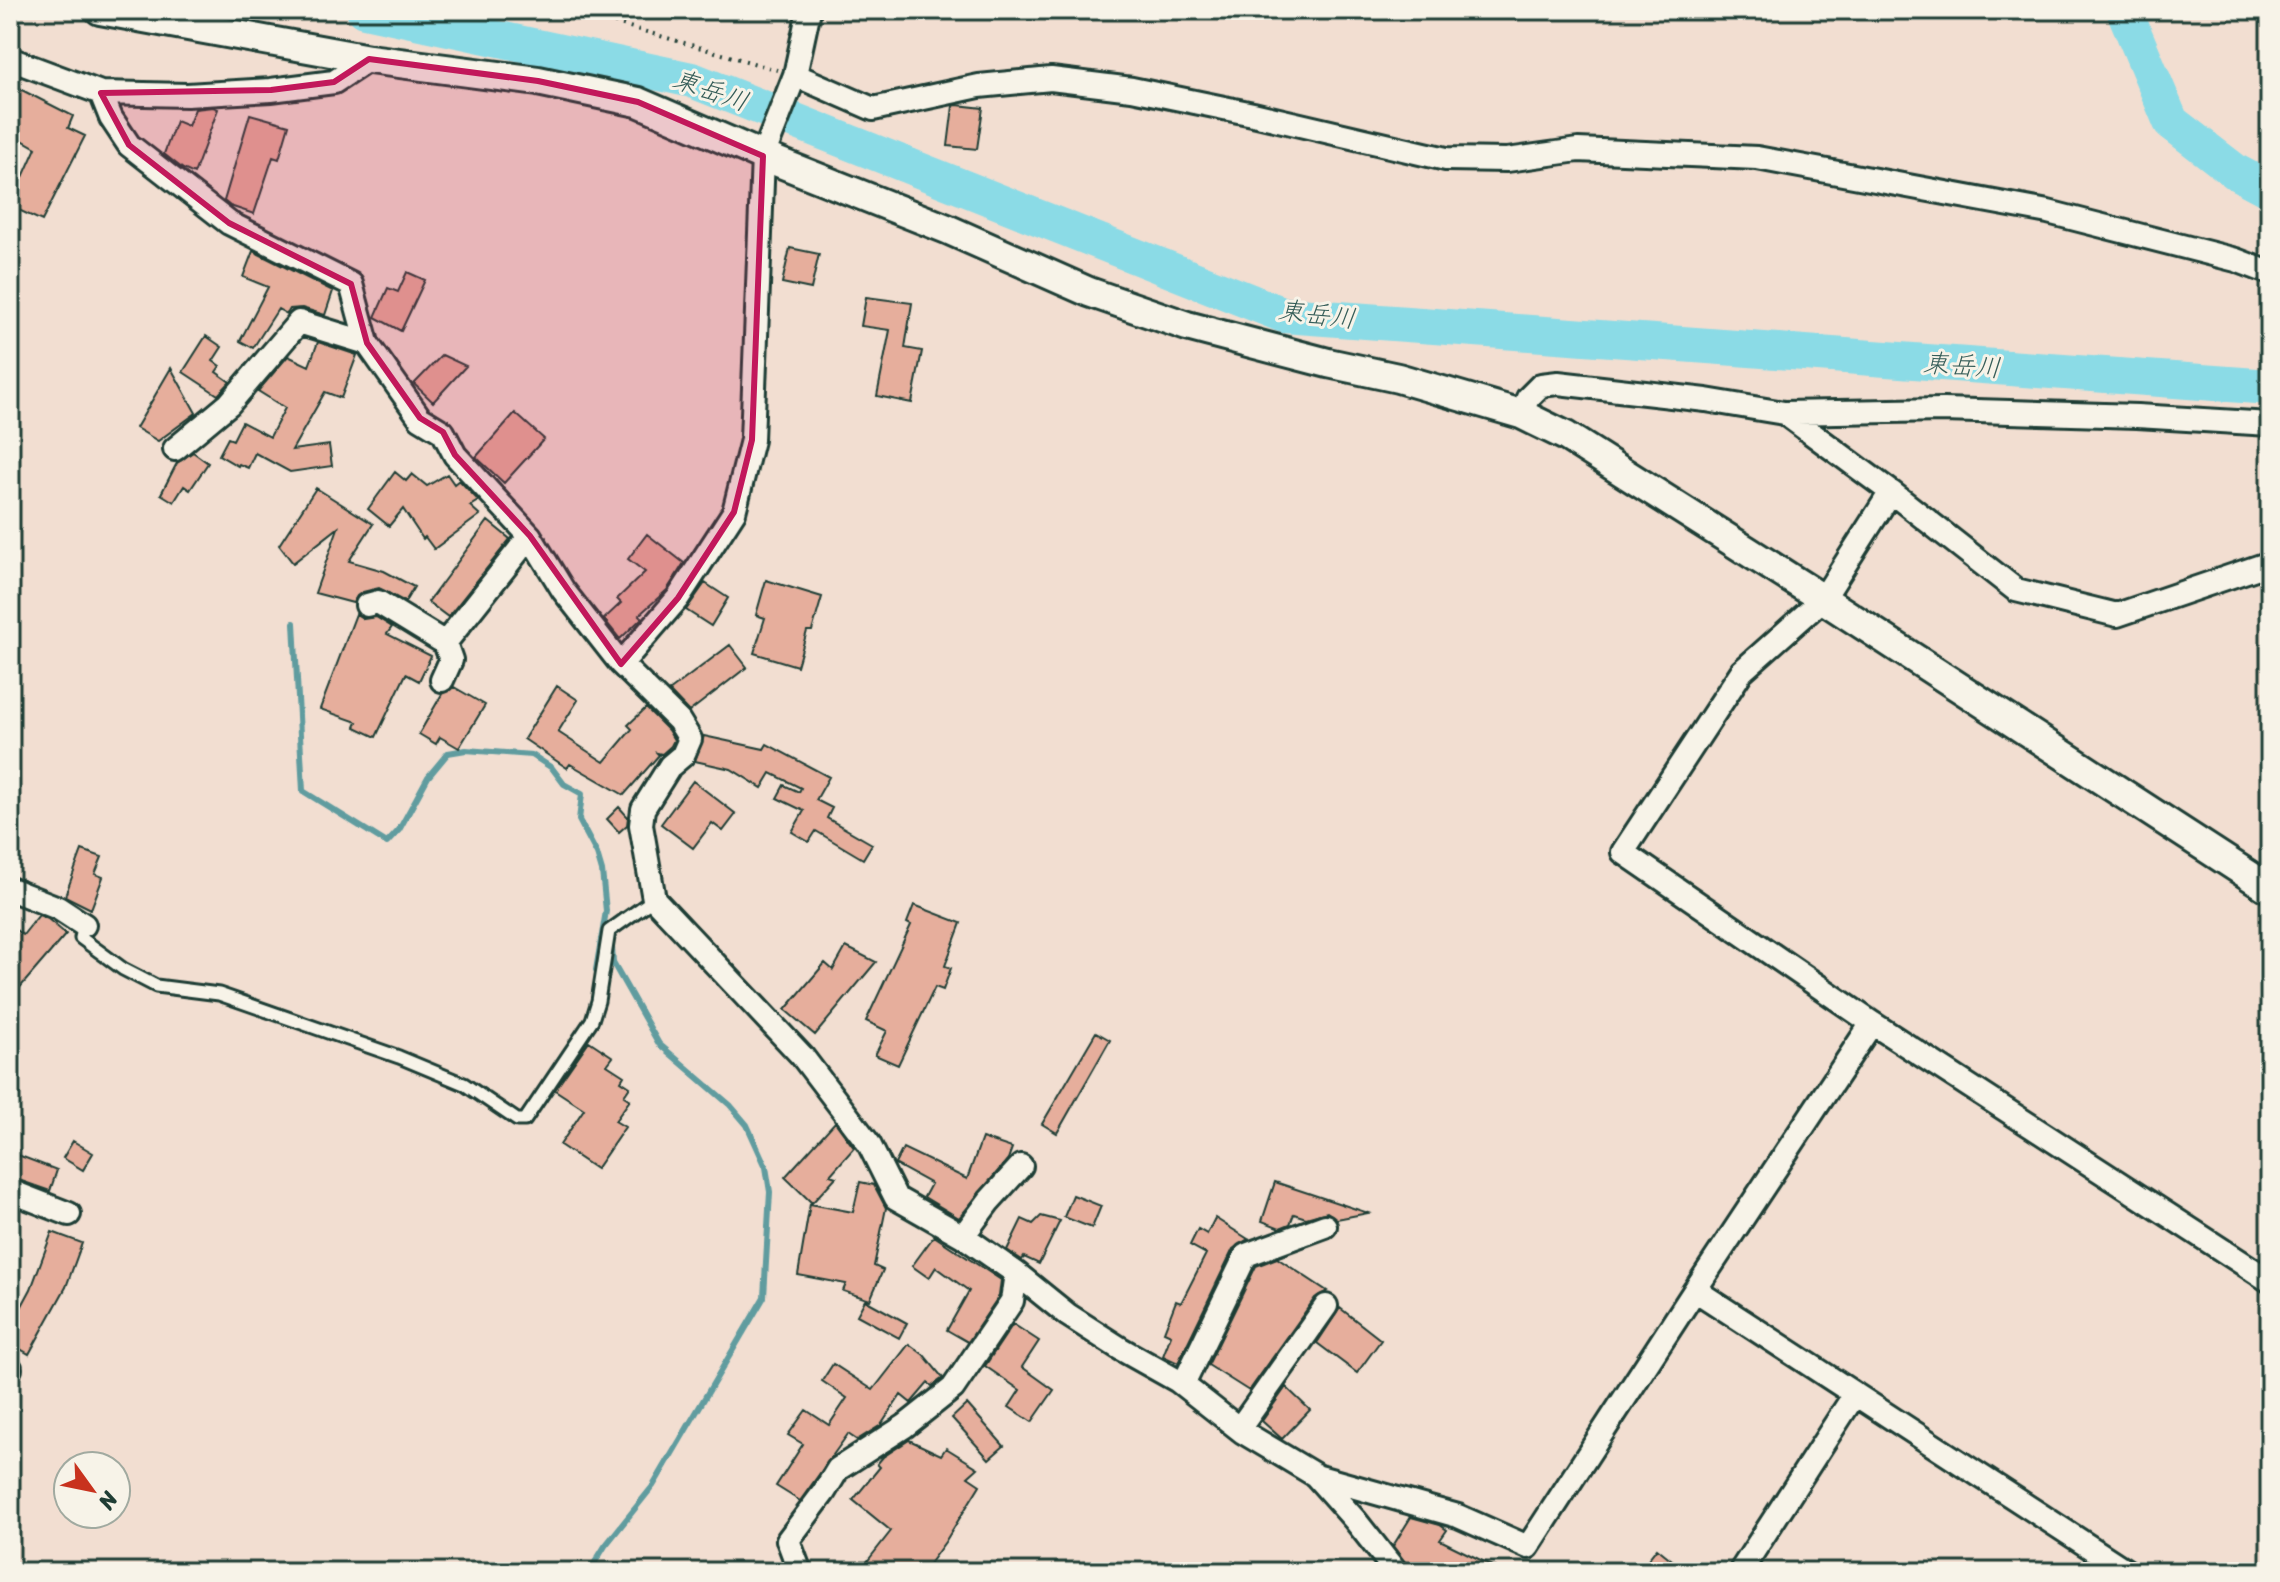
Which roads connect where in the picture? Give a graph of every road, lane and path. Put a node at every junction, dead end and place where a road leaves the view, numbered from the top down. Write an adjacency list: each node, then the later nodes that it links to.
1 (100, 10): 5 (street)
2 (560, 10): 6 (path)
3 (809, 10): 6 (street)
4 (10, 59): 7 (street)
5 (369, 59): 7 (street); 8 (street)
6 (795, 75): 8 (street); 9 (street)
7 (101, 93): 10 (street)
8 (763, 156): 12 (street); 21 (street)
9 (2270, 273)
10 (367, 343): 14 (street); 16 (street)
11 (1784, 413): 12 (street); 13 (street); 15 (street)
12 (1521, 414): 18 (street)
13 (2270, 424)
14 (175, 449)
15 (1891, 492): 17 (street); 18 (street)
16 (530, 536): 20 (street); 21 (street)
17 (2270, 563)
18 (1823, 599): 24 (street); 27 (street)
19 (367, 605): 20 (street)
20 (445, 643): 22 (street)
21 (621, 664): 25 (street)
22 (442, 680)
23 (10, 889): 26 (street)
24 (2270, 889)
25 (654, 899): 26 (lane); 33 (street)
26 (84, 925)
27 (1872, 1023): 36 (street); 37 (street)
28 (1021, 1166): 33 (street)
29 (10, 1191): 30 (street)
30 (69, 1214)
31 (1325, 1226): 34 (street)
32 (1257, 1235): 34 (street)
33 (963, 1236): 35 (street)
34 (1246, 1255): 39 (street)
35 (1016, 1273): 39 (street); 43 (street)
36 (2270, 1281)
37 (1695, 1290): 40 (street); 42 (street)
38 (1326, 1306): 41 (street)
39 (1183, 1385): 41 (street)
40 (1855, 1394): 45 (street); 46 (street)
41 (1239, 1429): 42 (street)
42 (1315, 1475): 44 (street)
43 (800, 1572)
44 (1396, 1572)
45 (1740, 1572)
46 (2128, 1572)

